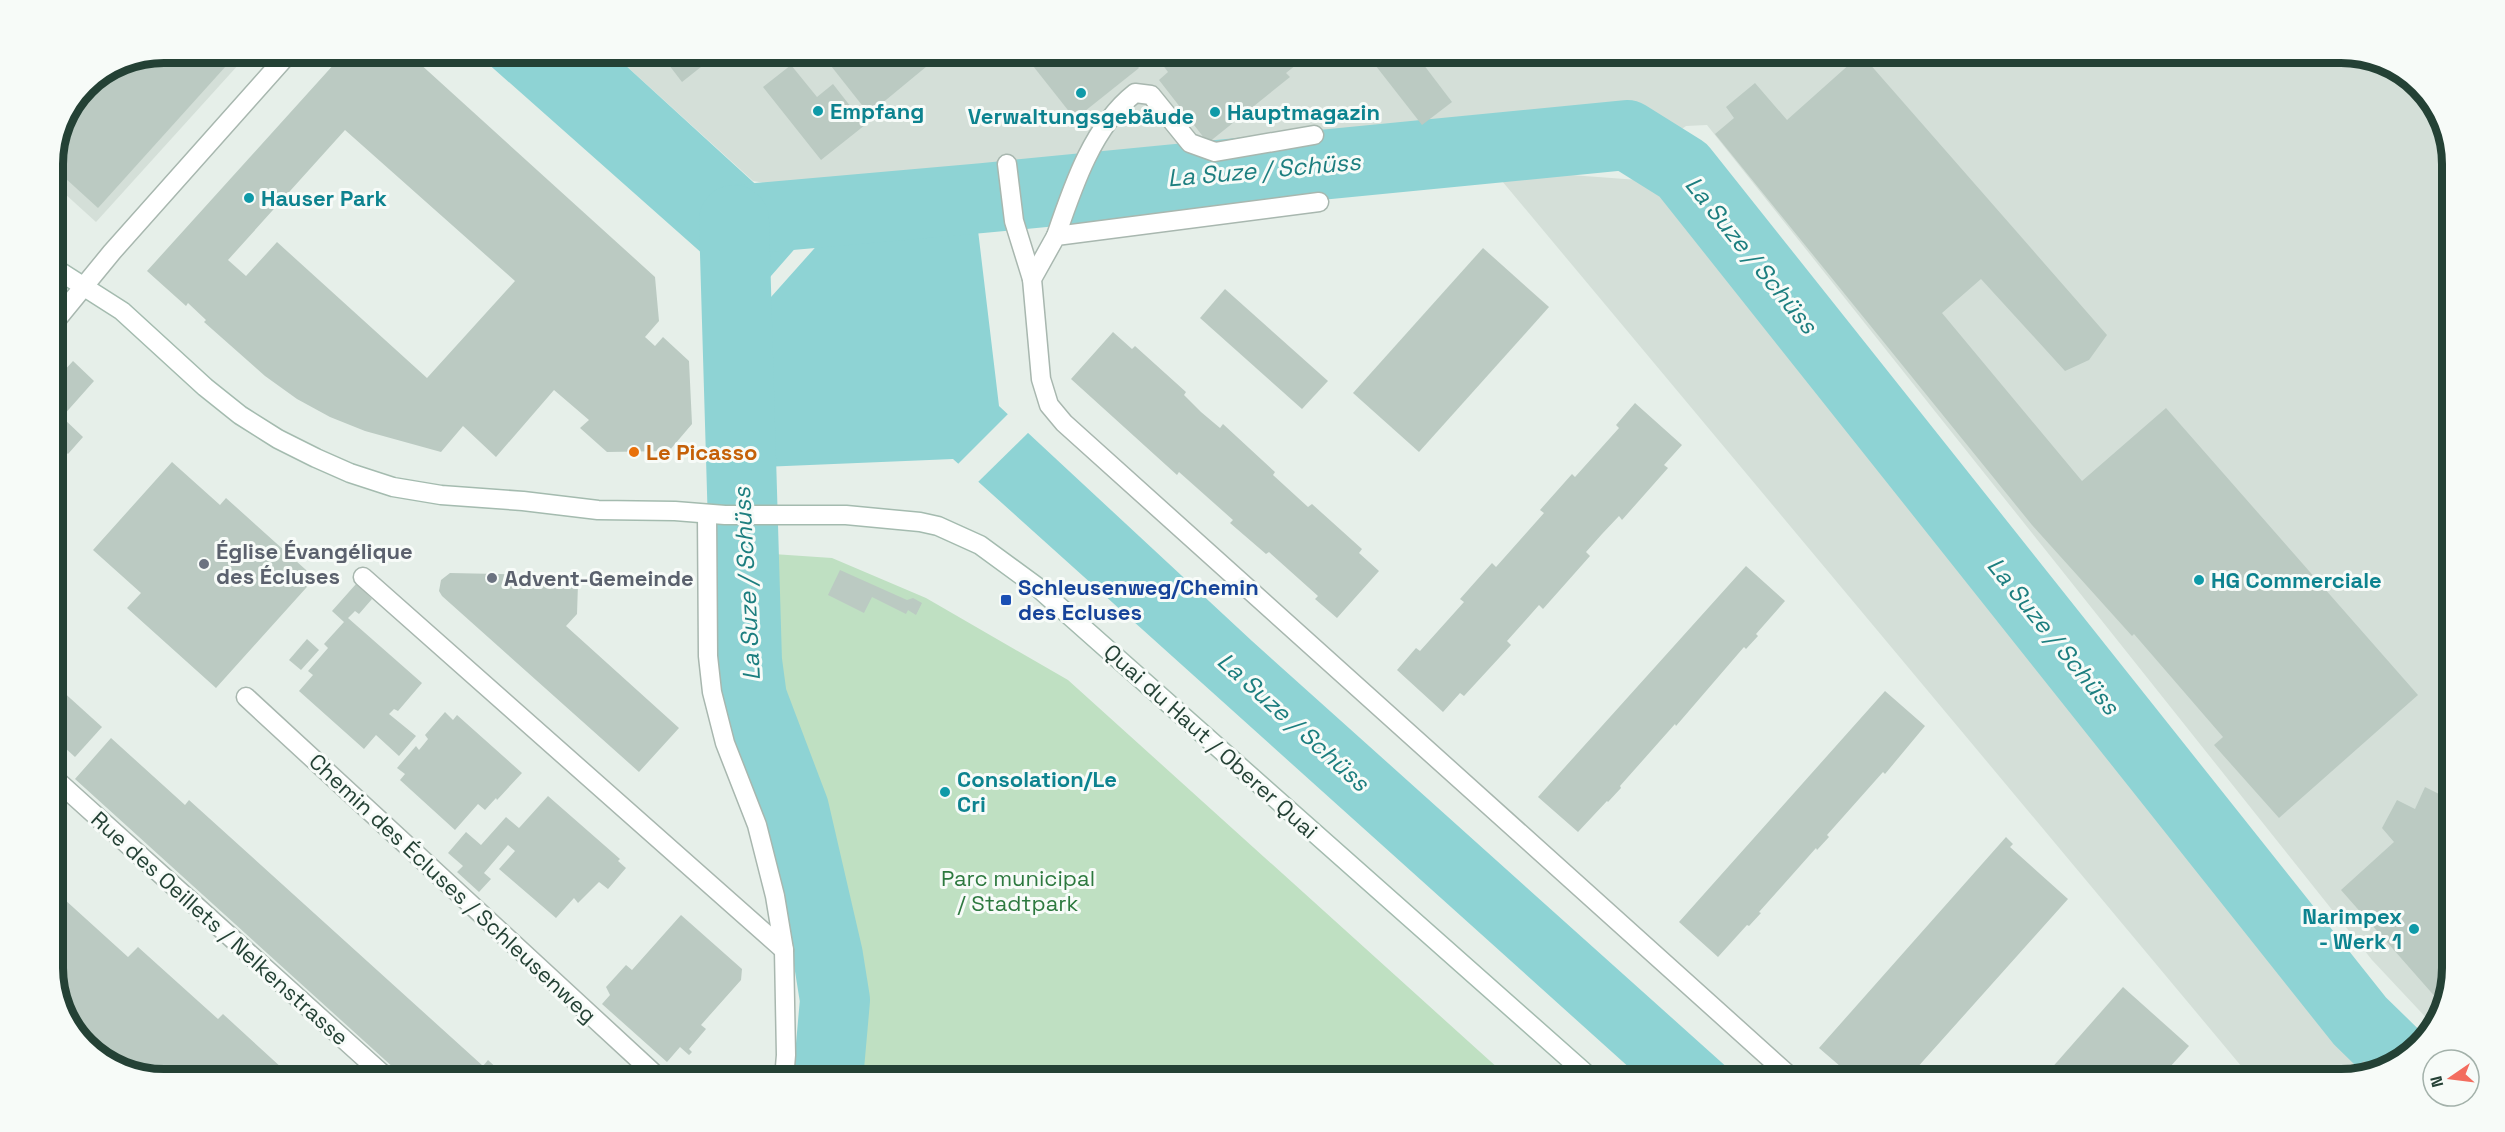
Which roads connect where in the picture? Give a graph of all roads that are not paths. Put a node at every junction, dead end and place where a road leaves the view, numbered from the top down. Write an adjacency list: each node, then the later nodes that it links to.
1 (280, 63): 8 (street)
2 (1314, 135): 5 (street)
3 (1009, 171): 7 (street)
4 (1319, 202): 5 (street)
5 (1059, 229): 7 (street)
6 (63, 273): 8 (street, Quai du Haut / Oberer Quai)
7 (1032, 279): 19 (street)
8 (84, 287): 9 (street); 10 (street, Quai du Haut / Oberer Quai)
9 (63, 312)
10 (707, 514): 14 (street); 18 (street, Quai du Haut / Oberer Quai)
11 (363, 577): 14 (street)
12 (246, 697): 16 (street, Chemin des Écluses / Schleusenweg)
13 (63, 786): 15 (street, Rue des Oeillets / Nelkenstrasse)
14 (784, 950): 17 (street)
15 (376, 1069)
16 (648, 1069)
17 (785, 1069)
18 (1580, 1069)
19 (1781, 1069)

